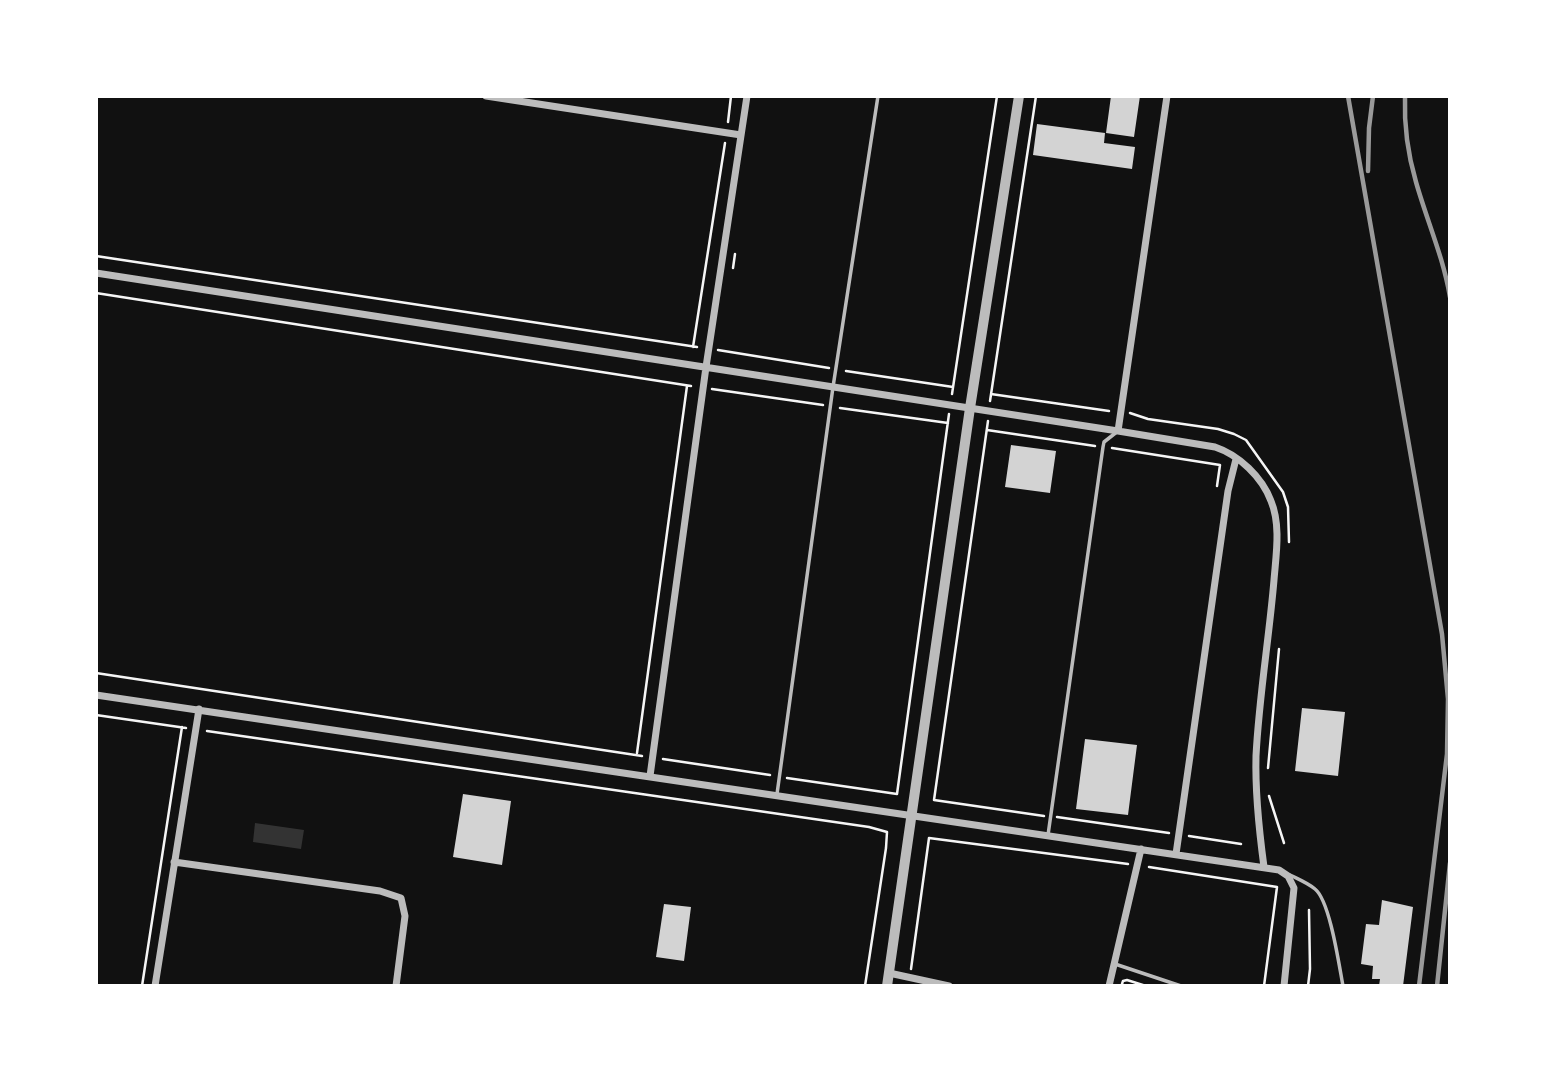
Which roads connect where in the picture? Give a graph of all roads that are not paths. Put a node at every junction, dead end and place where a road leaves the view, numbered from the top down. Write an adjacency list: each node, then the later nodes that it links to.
1 (486, 96): 6 (street)
2 (747, 96): 6 (street)
3 (878, 96): 9 (lane)
4 (1019, 96): 10 (street)
5 (1167, 96): 11 (street)
6 (741, 135): 8 (street)
7 (96, 273): 8 (street)
8 (706, 367): 9 (street); 15 (street)
9 (833, 387): 10 (street); 16 (lane)
10 (970, 408): 11 (street); 17 (street)
11 (1118, 431): 12 (street); 18 (lane)
12 (1237, 459): 20 (street); 22 (street)
13 (96, 695): 14 (street)
14 (199, 709): 15 (street); 21 (street)
15 (650, 776): 16 (street)
16 (777, 795): 17 (street)
17 (912, 815): 18 (street); 25 (street)
18 (1048, 835): 19 (street)
19 (1141, 849): 20 (street); 24 (street)
20 (1176, 854): 22 (street)
21 (174, 862): 26 (street); 27 (street)
22 (1264, 867): 23 (street)
23 (1283, 872): 32 (street); 33 (lane)
24 (1115, 964): 30 (street); 31 (lane)
25 (889, 973): 28 (street); 29 (street)
26 (155, 986)
27 (396, 986)
28 (887, 986)
29 (949, 986)
30 (1109, 986)
31 (1181, 986)
32 (1284, 986)
33 (1343, 986)

